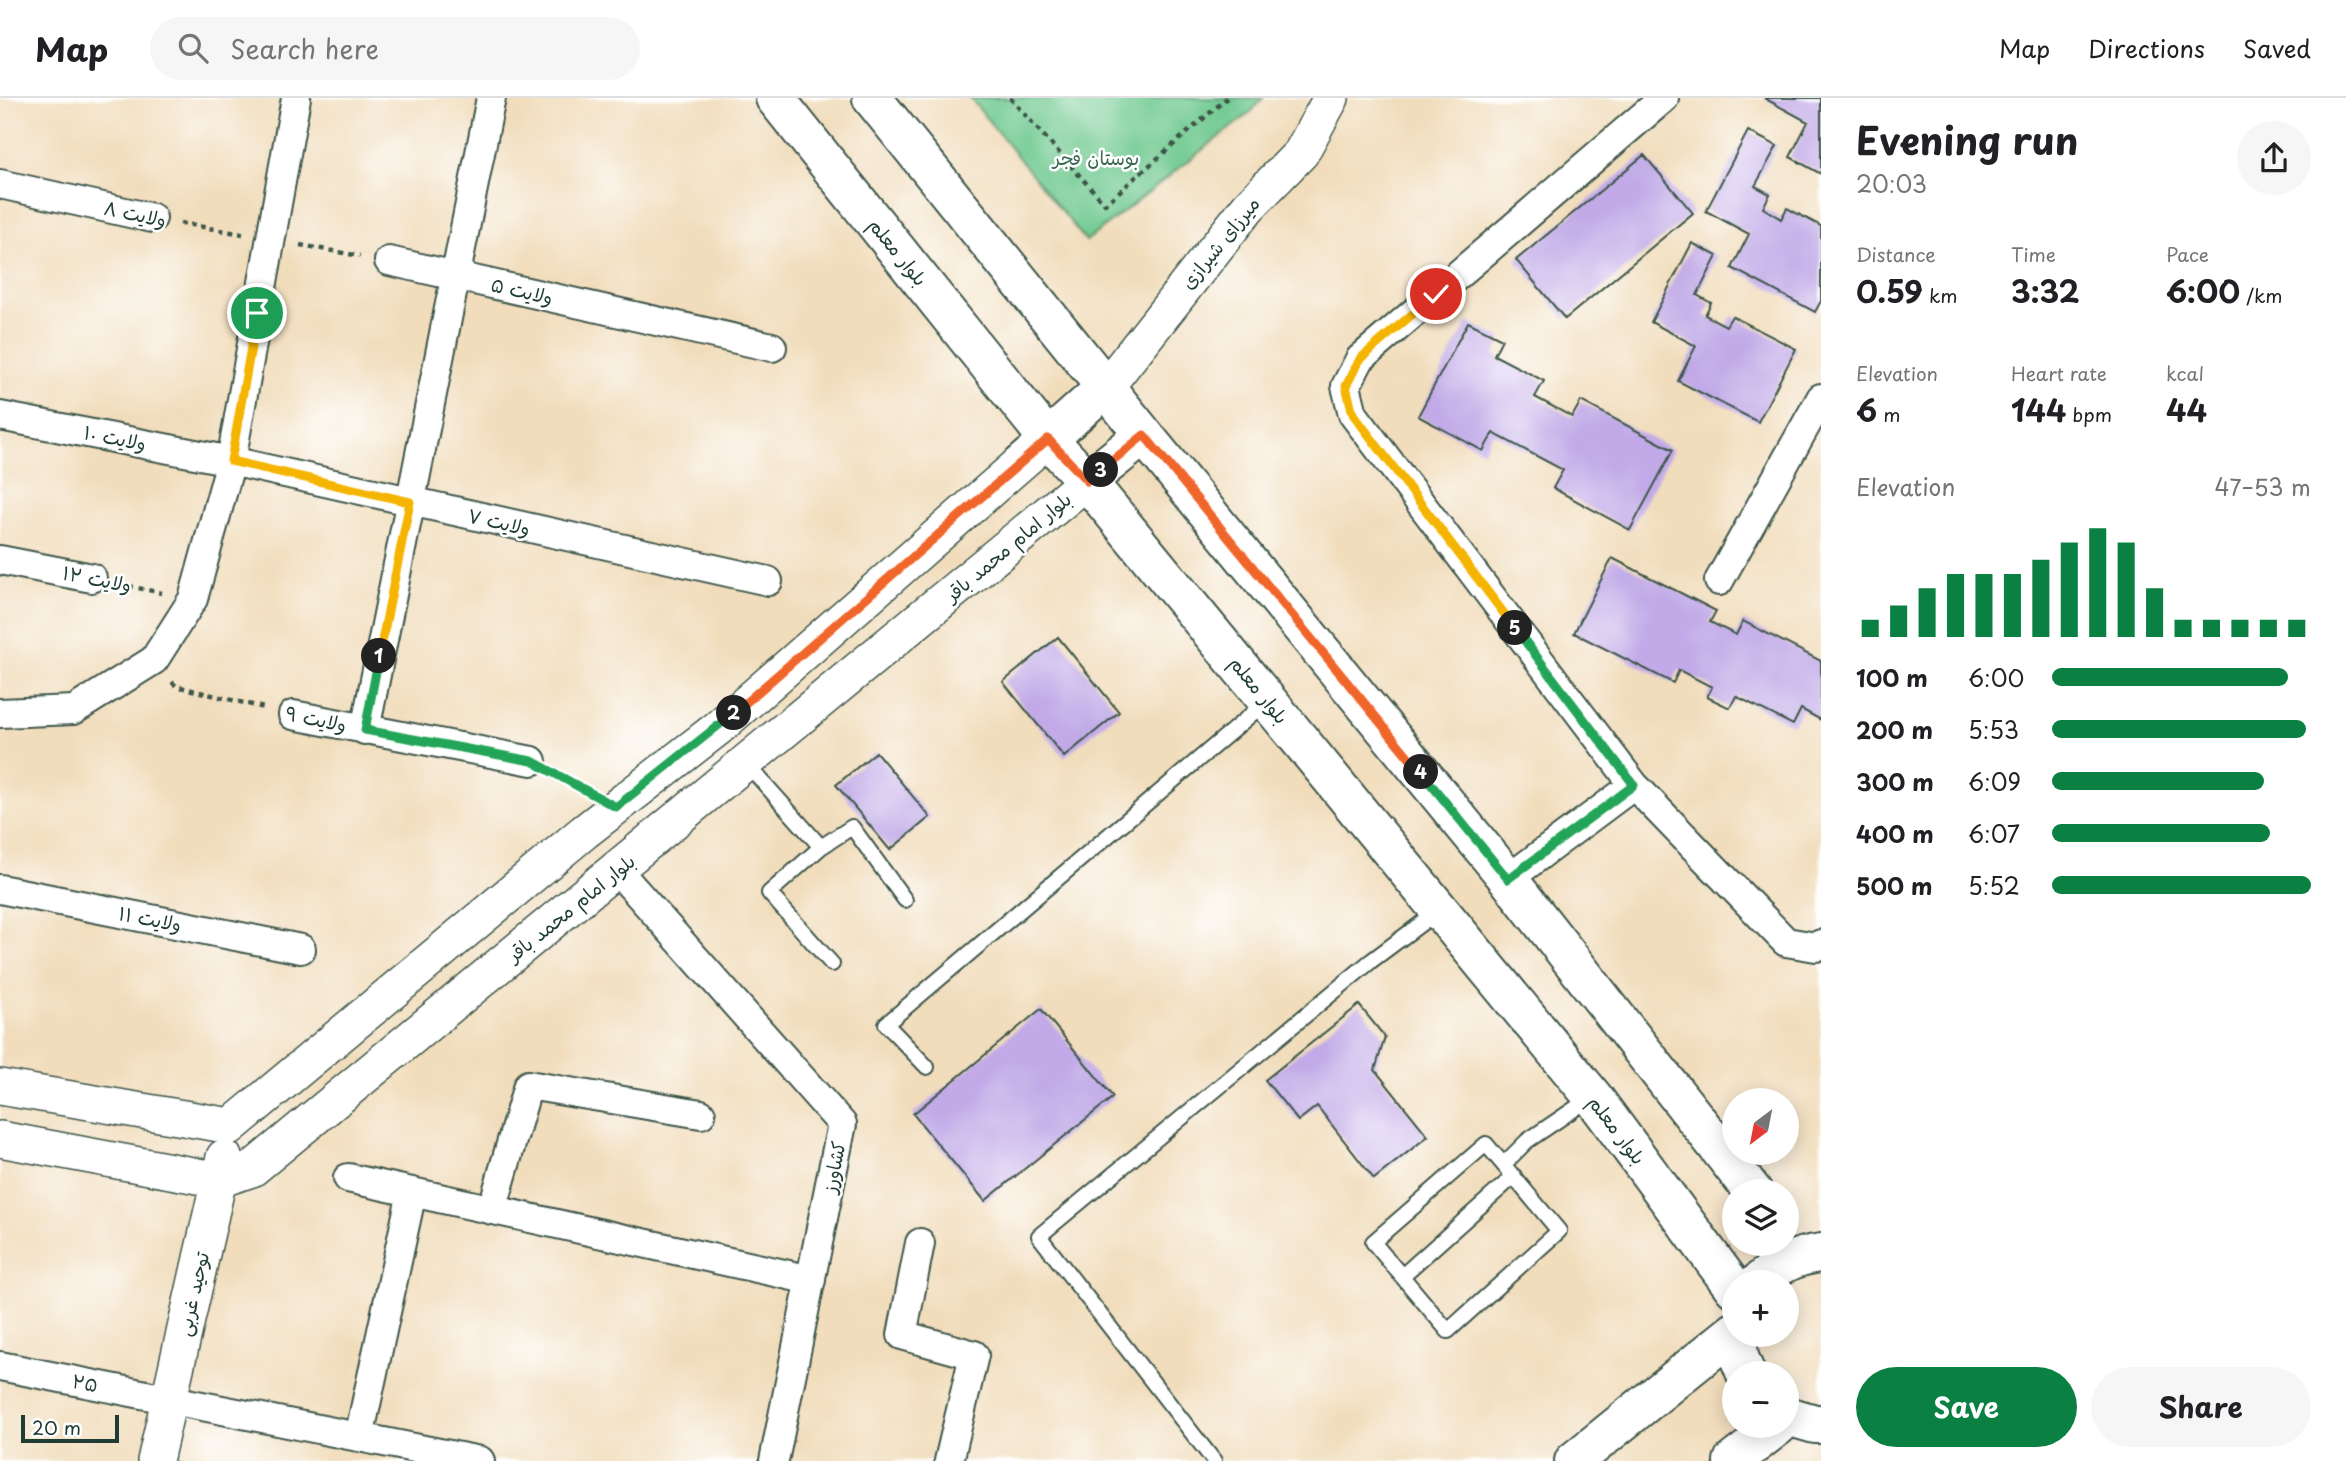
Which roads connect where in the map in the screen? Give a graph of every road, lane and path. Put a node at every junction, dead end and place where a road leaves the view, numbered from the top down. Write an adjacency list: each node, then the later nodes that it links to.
1 (296, 98): 11 (street)
2 (491, 98): 13 (street)
3 (775, 98): 19 (main road, بلوار معلم)
4 (872, 98): 15 (main road)
5 (1010, 98): 6 (path)
6 (1227, 98)
7 (1331, 98): 15 (street, میرزای شیرازی)
8 (1664, 98): 35 (street)
9 (0, 184): 10 (street, ولایت ۸)
10 (152, 218): 11 (path, ولایت ۸)
11 (270, 239): 12 (path); 20 (street)
12 (389, 261): 13 (street, ولایت ۵)
13 (456, 276): 14 (street, ولایت ۵); 22 (street)
14 (772, 347)
15 (1106, 387): 18 (main road); 19 (main road)
16 (1821, 398): 26 (street)
17 (0, 416): 20 (street, ولایت ۱۰)
18 (1144, 435): 21 (main road); 39 (main road)
19 (1048, 439): 21 (main road, بلوار معلم); 36 (street)
20 (231, 461): 22 (street, ولایت ۷); 27 (street)
21 (1087, 481): 29 (main road, بلوار معلم); 34 (street, بلوار امام محمد باقر)
22 (410, 502): 25 (street, ولایت ۷); 32 (street)
23 (0, 560): 24 (street, ولایت ۱۲)
24 (92, 578): 27 (path, ولایت ۱۲)
25 (768, 581)
26 (1719, 581)
27 (193, 599): 28 (street)
28 (154, 660): 30 (street); 31 (path, ولایت ۹)
29 (1268, 701): 42 (main road, بلوار معلم); 46 (lane)
30 (0, 713)
31 (293, 715): 32 (street, ولایت ۹)
32 (365, 730): 33 (street, ولایت ۹)
33 (532, 761): 36 (path)
34 (746, 763): 37 (lane); 38 (street, بلوار امام محمد باقر)
35 (1634, 785): 39 (street); 43 (street)
36 (616, 807): 50 (street)
37 (821, 847): 41 (lane); 45 (lane)
38 (617, 870): 56 (street, بلوار امام محمد باقر); 64 (street, کشاورز)
39 (1508, 879): 55 (main road)
40 (0, 889): 44 (street, ولایت ۱۱)
41 (905, 900)
42 (1439, 910): 48 (main road, بلوار معلم); 74 (lane)
43 (1821, 944)
44 (301, 949)
45 (832, 964)
46 (927, 1067)
47 (0, 1087): 50 (street)
48 (1593, 1097): 52 (lane); 62 (main road, بلوار معلم)
49 (701, 1114): 58 (street)
50 (231, 1126): 56 (street, توحید غربی)
51 (0, 1139): 56 (street, بلوار امام محمد باقر)
52 (1504, 1164): 53 (lane); 63 (lane)
53 (1514, 1176): 63 (lane); 63 (lane)
54 (348, 1178): 57 (street)
55 (1744, 1179)
56 (219, 1180): 67 (street, توحید غربی)
57 (412, 1192): 58 (street); 68 (street)
58 (492, 1210): 64 (street)
59 (920, 1243): 73 (street)
60 (1804, 1247): 61 (main road)
61 (1772, 1270)
62 (1722, 1273)
63 (1402, 1276)
64 (811, 1280): 72 (street, کشاورز)
65 (1722, 1345): 75 (main road)
66 (0, 1366): 67 (street, ۲۵)
67 (169, 1399): 68 (street, ۲۵); 70 (street, توحید غربی)
68 (359, 1437): 71 (street, ۲۵)
69 (1766, 1438): 76 (main road)
70 (155, 1461)
71 (480, 1461)
72 (774, 1461)
73 (949, 1461)
74 (1214, 1461)
75 (1574, 1461)
76 (1733, 1461)

